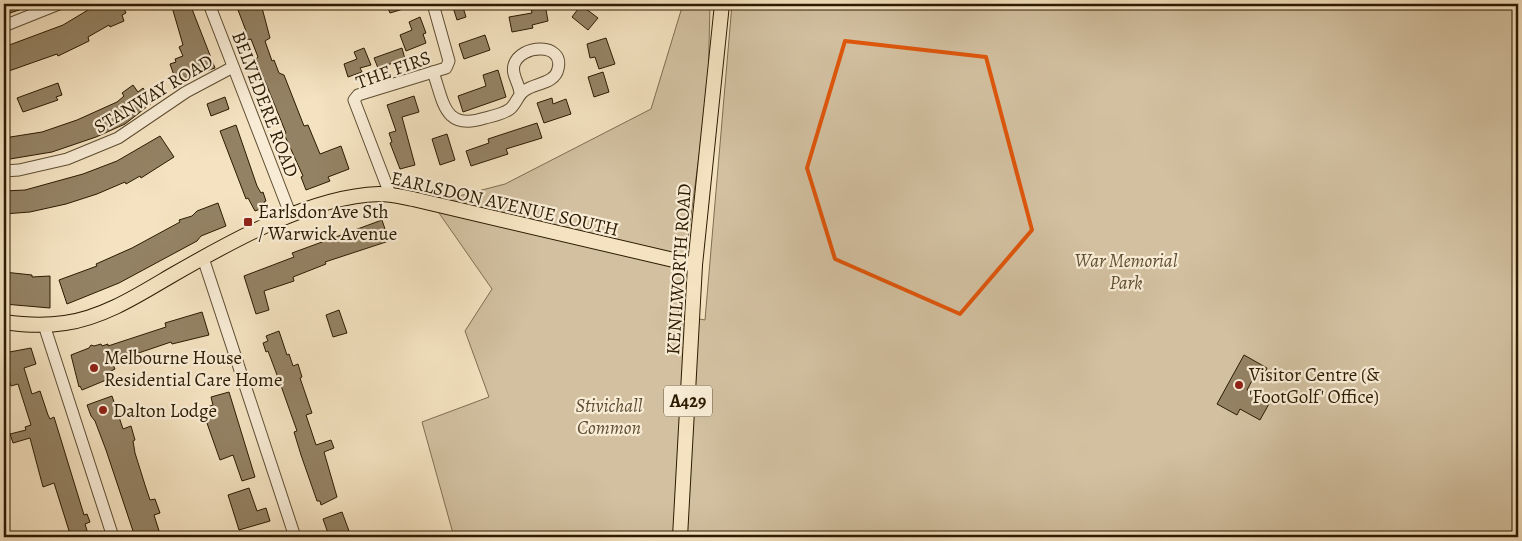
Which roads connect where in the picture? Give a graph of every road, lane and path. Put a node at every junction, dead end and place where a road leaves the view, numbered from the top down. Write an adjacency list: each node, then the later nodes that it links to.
1 (59, 4): 5 (street)
2 (209, 4): 6 (street, BELVEDERE ROAD)
3 (433, 4): 7 (street, THE FIRS)
4 (722, 4): 13 (main road, KENILWORTH ROAD / A429)
5 (4, 26)
6 (233, 67): 9 (street, STANWAY ROAD); 11 (street, BELVEDERE ROAD)
7 (433, 72): 8 (street); 10 (street, THE FIRS)
8 (520, 94): 8 (street)
9 (4, 171)
10 (390, 194): 11 (main road, EARLSDON AVENUE SOUTH); 13 (main road, EARLSDON AVENUE SOUTH)
11 (291, 216): 12 (main road, EARLSDON AVENUE SOUTH)
12 (203, 258): 15 (main road, EARLSDON AVENUE SOUTH); 17 (street)
13 (695, 265): 18 (main road, KENILWORTH ROAD / A429)
14 (4, 322): 15 (main road, EARLSDON AVENUE SOUTH)
15 (44, 325): 16 (street)
16 (113, 537)
17 (295, 537)
18 (680, 537)

